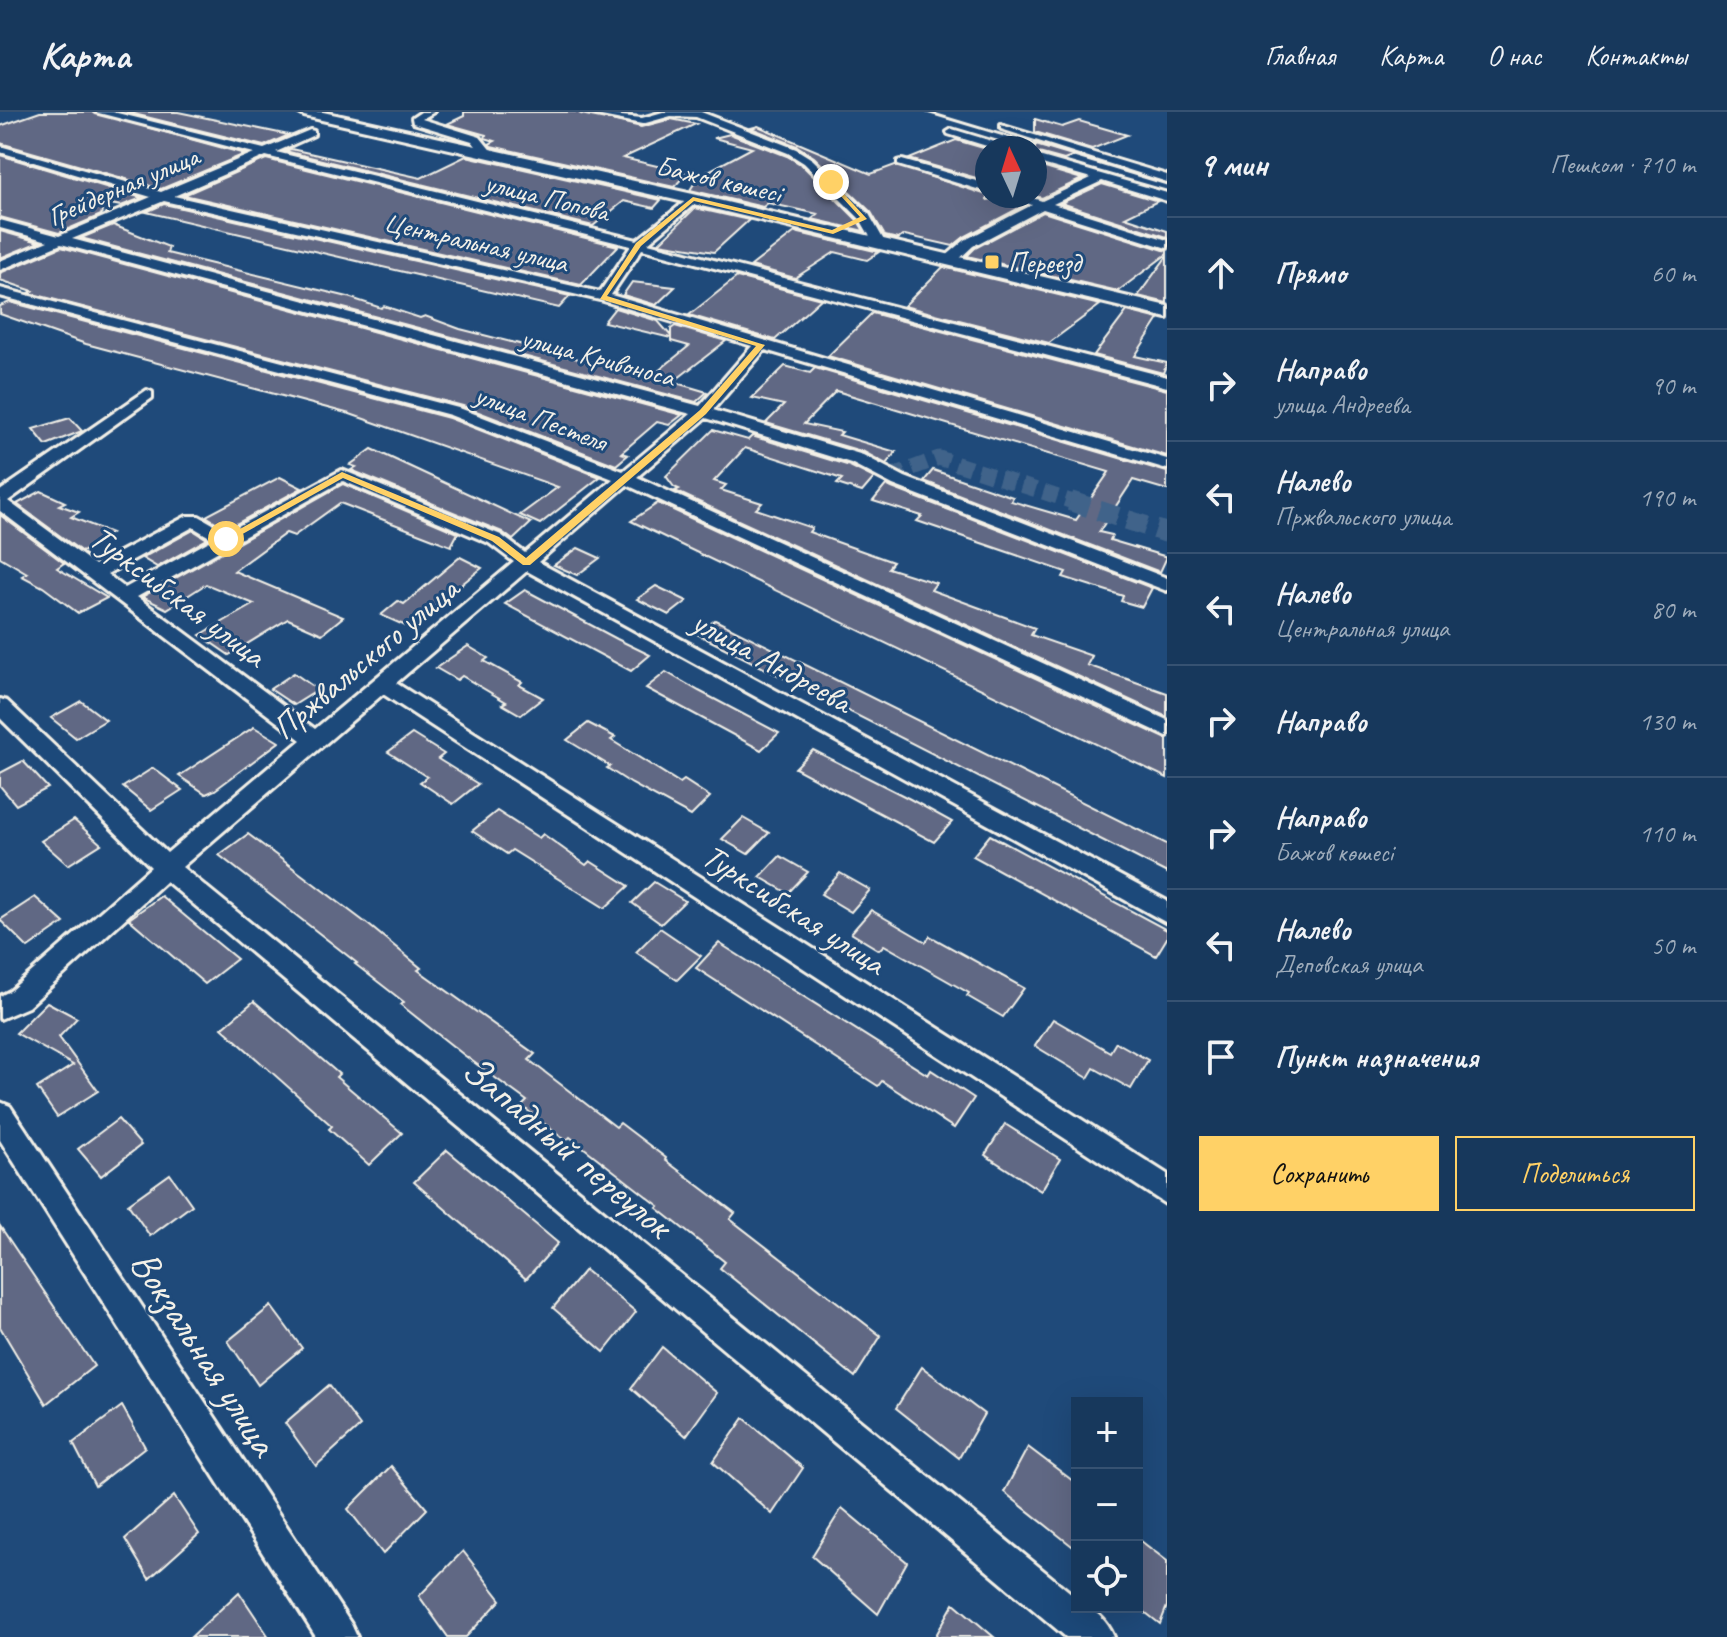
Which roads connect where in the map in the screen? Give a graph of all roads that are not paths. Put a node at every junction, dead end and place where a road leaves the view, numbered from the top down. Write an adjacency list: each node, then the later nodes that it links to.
1 (100, 112): 13 (street, улица Попова)
2 (304, 112): 6 (main road, Бажов көшесі)
3 (380, 112): 6 (main road)
4 (429, 112): 12 (street)
5 (586, 112): 26 (street)
6 (352, 122): 12 (main road, Бажов көшесі)
7 (1005, 127): 17 (street)
8 (952, 132): 10 (street)
9 (310, 133): 13 (street, Грейдерная улица)
10 (975, 139)
11 (0, 149): 19 (street, Центральная улица)
12 (487, 153): 21 (main road, Бажов көшесі)
13 (265, 154): 19 (street, Грейдерная улица); 29 (street, улица Попова)
14 (1047, 161): 16 (street)
15 (902, 163): 18 (street)
16 (1102, 177): 20 (street); 22 (street)
17 (1167, 179)
18 (975, 184)
19 (164, 197): 28 (street, Грейдерная улица); 34 (street, Центральная улица)
20 (1167, 197)
21 (693, 199): 27 (main road, Бажов көшесі); 29 (street)
22 (1047, 204)
23 (1047, 206): 30 (street)
24 (1038, 208): 31 (street)
25 (0, 224): 28 (street, улица Кривоноса)
26 (872, 230): 27 (main road, Бажов көшесі); 27 (street); 31 (main road, Бажов көшесі)
27 (833, 232)
28 (63, 240): 32 (street, Грейдерная улица); 39 (street, улица Кривоноса)
29 (639, 244): 34 (street); 37 (street, улица Попова)
30 (1167, 244)
31 (950, 260): 35 (main road, Бажов көшесі)
32 (0, 266)
33 (0, 292): 41 (street, улица Пестеля)
34 (603, 297): 36 (street, Центральная улица)
35 (1167, 312)
36 (761, 345): 39 (street, Пржвальского улица); 40 (street, Центральная улица)
37 (1167, 382)
38 (147, 395): 42 (street, Турксибская улица)
39 (703, 412): 41 (street, Пржвальского улица); 46 (street, улица Кривоноса)
40 (1167, 464)
41 (625, 478): 44 (street, Пржвальского улица); 50 (street, улица Пестеля)
42 (0, 501): 45 (street, Турксибская улица)
43 (226, 539): 44 (street, улица Андреева); 45 (street); 47 (street)
44 (526, 563): 48 (street, Пржвальского улица); 53 (street, улица Андреева)
45 (93, 574): 47 (street, Турксибская улица)
46 (1167, 585)
47 (123, 597): 51 (street, Турксибская улица)
48 (384, 685): 51 (street, Пржвальского улица); 56 (street, Турксибская улица)
49 (0, 706): 52 (street, Западный переулок)
50 (1167, 729)
51 (317, 741): 52 (street, Пржвальского улица)
52 (166, 867): 54 (street, Пржвальского улица); 58 (street, Западный переулок)
53 (1167, 913)
54 (0, 1008)
55 (0, 1115): 57 (street, Вокзальная улица)
56 (1167, 1191)
57 (338, 1637)
58 (1095, 1637)

